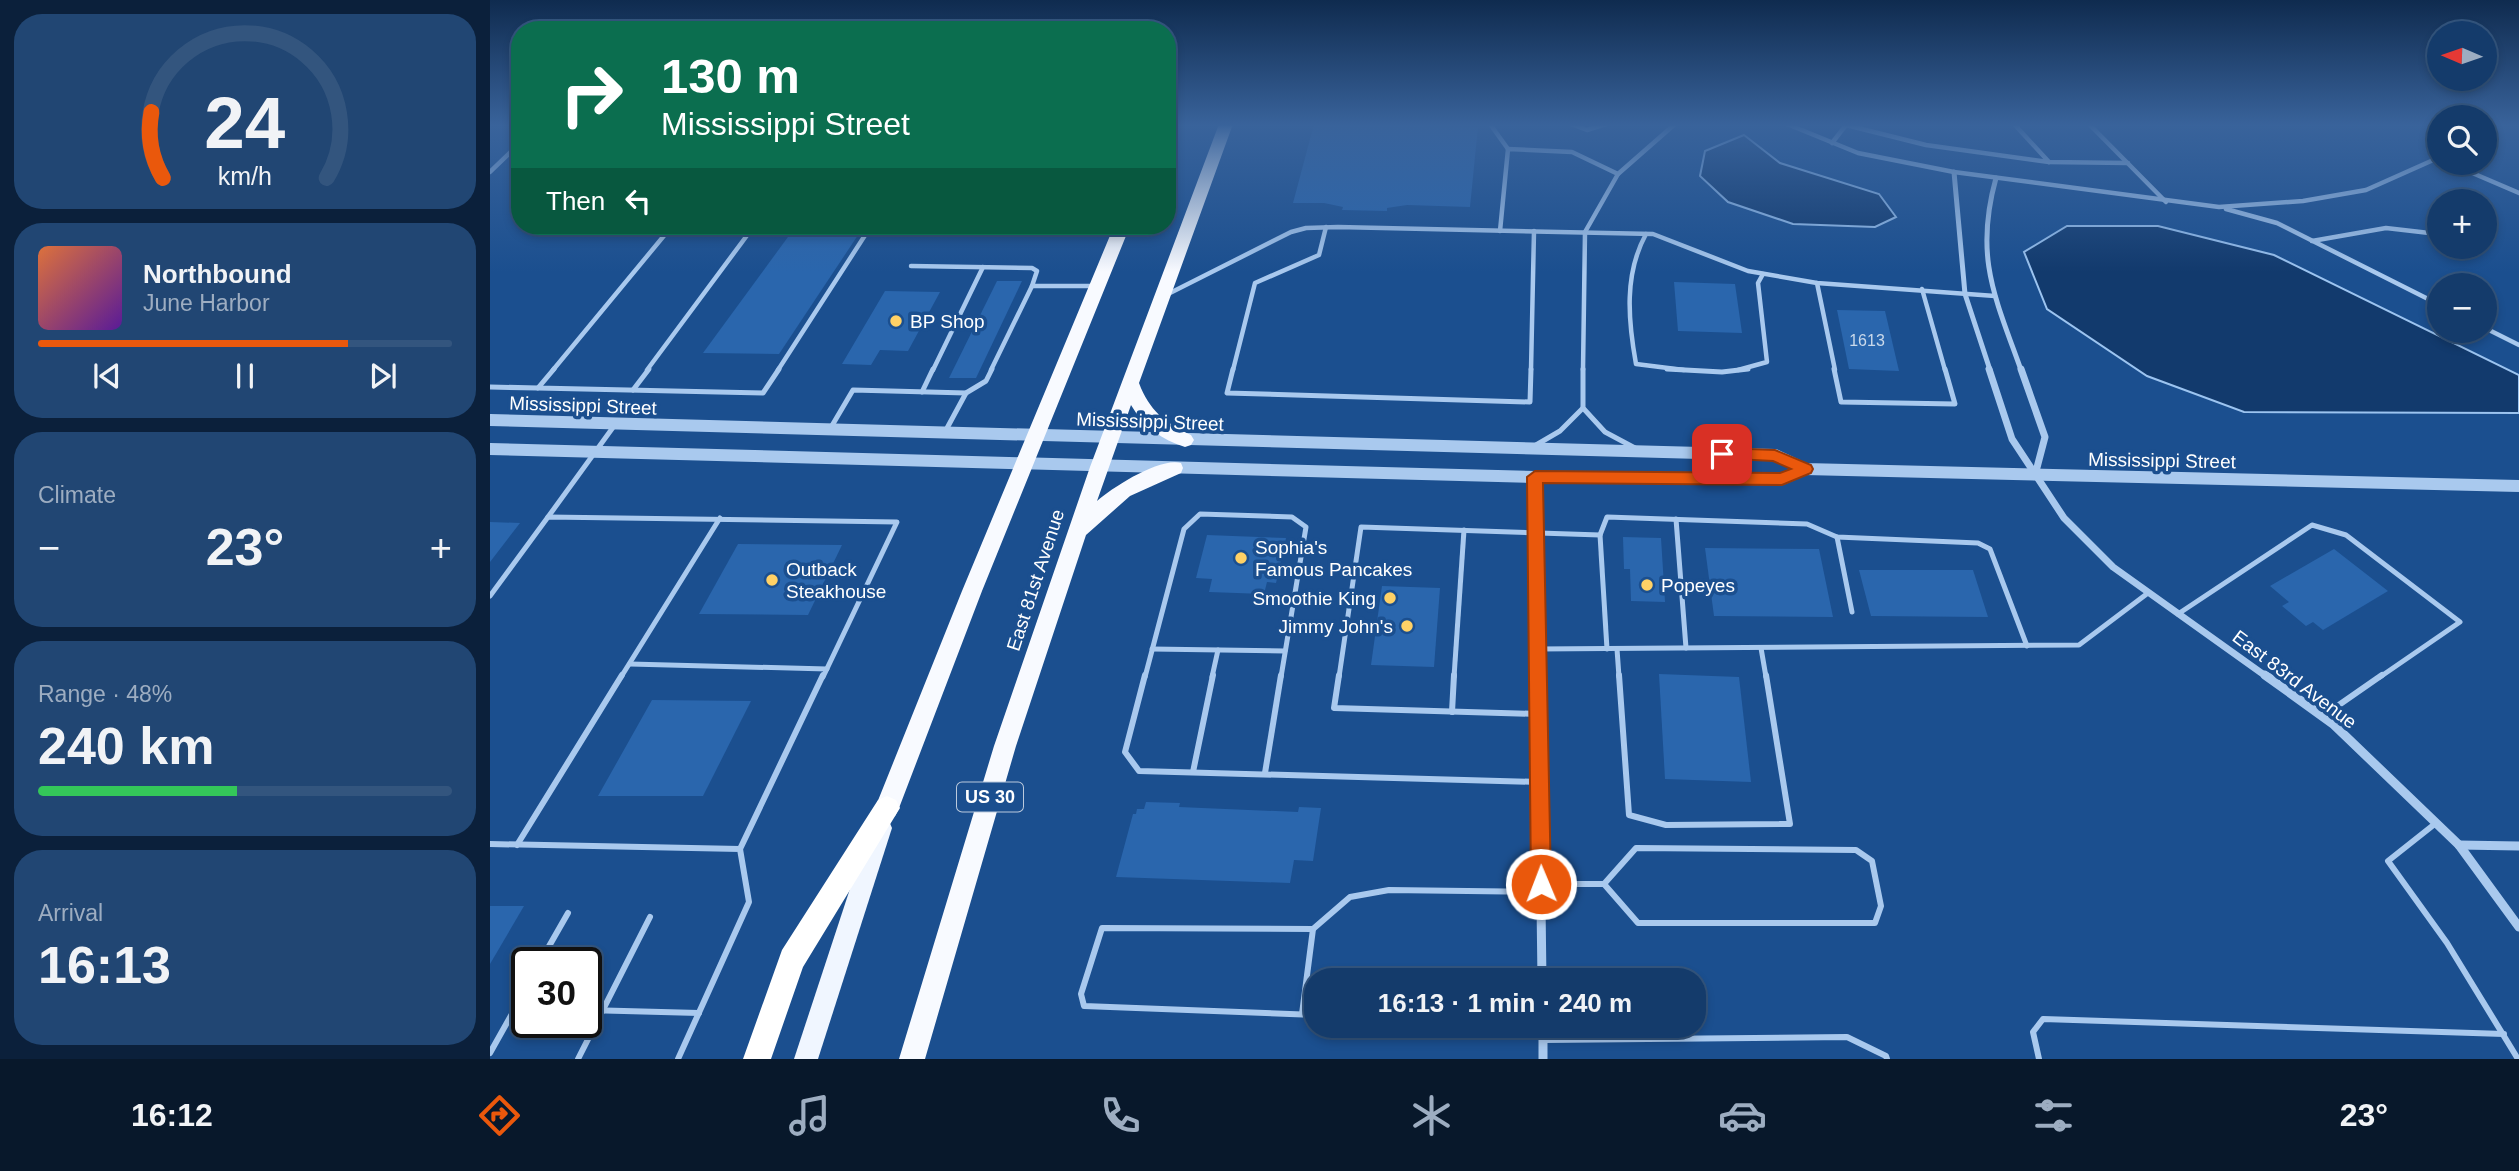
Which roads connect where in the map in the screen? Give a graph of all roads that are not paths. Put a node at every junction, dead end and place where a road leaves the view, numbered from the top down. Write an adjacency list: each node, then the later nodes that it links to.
1 (1208, 173): 33 (highway, East 81st Avenue / US 30)
2 (1506, 173): 14 (lane)
3 (1954, 173): 31 (street, East 83rd Avenue)
4 (1964, 173): 9 (lane)
5 (2138, 173): 11 (lane)
6 (2404, 173): 12 (lane)
7 (1618, 174): 16 (lane)
8 (2478, 175): 10 (lane)
9 (1996, 178): 11 (lane); 32 (street)
10 (2519, 192)
11 (2166, 202): 12 (lane)
12 (2219, 207): 23 (lane)
13 (1326, 227): 14 (lane); 15 (lane); 33 (lane)
14 (1500, 231): 15 (lane)
15 (1534, 231): 16 (lane)
16 (1585, 232): 18 (lane); 43 (lane)
17 (2427, 233): 23 (lane)
18 (1646, 234): 26 (lane); 26 (lane)
19 (665, 235): 39 (lane)
20 (747, 235): 40 (lane)
21 (864, 235): 40 (lane)
22 (1118, 235): 29 (highway)
23 (2312, 241): 34 (lane)
24 (911, 266): 25 (lane)
25 (983, 267): 28 (lane); 41 (lane)
26 (1763, 274): 27 (lane)
27 (1817, 283): 30 (lane); 30 (lane)
28 (1032, 286): 29 (lane); 42 (lane)
29 (1096, 286): 48 (highway)
30 (1922, 289): 31 (lane)
31 (1965, 294): 32 (lane); 59 (street, East 83rd Avenue)
32 (1995, 296): 59 (street)
33 (1161, 298): 37 (highway, East 81st Avenue / US 30)
34 (2427, 298)
35 (2497, 334): 36 (lane)
36 (2519, 345)
37 (1129, 382): 49 (highway, East 81st Avenue / US 30); 50 (highway)
38 (490, 387): 39 (lane)
39 (538, 388): 40 (lane)
40 (633, 390)
41 (922, 392): 42 (lane); 46 (lane)
42 (966, 393): 47 (lane)
43 (1583, 408): 52 (lane); 53 (lane)
44 (490, 420): 45 (street, Mississippi Street)
45 (615, 424): 46 (street, Mississippi Street); 54 (lane)
46 (830, 429): 47 (street, Mississippi Street)
47 (945, 433): 48 (street, Mississippi Street)
48 (1035, 436): 49 (street, Mississippi Street); 55 (highway)
49 (1109, 438): 50 (street, Mississippi Street); 56 (highway, East 81st Avenue / US 30)
50 (1185, 440): 52 (street, Mississippi Street)
51 (490, 449): 54 (street, Mississippi Street)
52 (1529, 449): 53 (street, Mississippi Street)
53 (1641, 451): 58 (street, Mississippi Street)
54 (594, 453): 55 (street, Mississippi Street); 62 (lane)
55 (1023, 464): 56 (street, Mississippi Street); 91 (highway)
56 (1099, 467): 57 (street, Mississippi Street); 68 (highway, East 81st Avenue / US 30)
57 (1174, 468): 60 (street, Mississippi Street); 68 (highway)
58 (1805, 469): 59 (street, Mississippi Street); 60 (street, Mississippi Street)
59 (2035, 476): 61 (street, Mississippi Street); 70 (street, East 83rd Avenue)
60 (1535, 477): 66 (street)
61 (2519, 486)
62 (548, 517): 63 (lane); 71 (lane)
63 (719, 518): 83 (lane); 84 (lane)
64 (1676, 519): 67 (lane); 69 (lane); 75 (lane)
65 (1464, 530): 66 (lane); 85 (lane); 85 (lane)
66 (1536, 533): 67 (lane); 78 (street)
67 (1600, 535): 79 (lane)
68 (1075, 537): 117 (highway, East 81st Avenue / US 30)
69 (1837, 537): 72 (lane); 74 (lane)
70 (2148, 593): 73 (street, East 83rd Avenue); 74 (lane)
71 (490, 596)
72 (1852, 612)
73 (2178, 614): 87 (street, East 83rd Avenue); 87 (lane)
74 (2027, 646): 76 (lane)
75 (1686, 648): 76 (lane); 80 (lane)
76 (1761, 648): 80 (lane)
77 (1152, 649): 81 (lane); 82 (lane); 88 (lane)
78 (1538, 649): 79 (lane); 86 (street)
79 (1607, 649): 80 (lane)
80 (1618, 649)
81 (1218, 650): 82 (lane); 88 (lane)
82 (1285, 651): 89 (lane)
83 (630, 664): 84 (lane); 94 (lane)
84 (827, 669): 97 (lane)
85 (1452, 712): 86 (lane)
86 (1538, 714): 90 (street)
87 (2323, 716): 92 (street, East 83rd Avenue)
88 (1193, 772): 89 (lane)
89 (1265, 773): 90 (lane)
90 (1539, 782): 99 (street)
91 (887, 808): 115 (highway); 116 (main road)
92 (2437, 823): 95 (street, East 83rd Avenue); 110 (lane)
93 (490, 844): 94 (lane)
94 (517, 845): 97 (lane)
95 (2459, 845): 96 (street); 102 (street, East 83rd Avenue)
96 (2519, 846)
97 (740, 849): 107 (lane)
98 (1604, 884): 98 (lane); 99 (lane)
99 (1541, 888): 103 (lane); 105 (street)
100 (568, 913): 104 (lane)
101 (650, 917): 106 (lane)
102 (2519, 927)
103 (1313, 929): 109 (lane); 109 (lane)
104 (549, 947)
105 (1542, 968)
106 (603, 1010): 107 (lane); 113 (lane)
107 (699, 1013): 114 (lane)
108 (511, 1014): 112 (lane)
109 (1302, 1014)
110 (2504, 1034): 120 (lane); 121 (lane)
111 (1543, 1040): 118 (street); 119 (lane)
112 (490, 1053)
113 (578, 1059)
114 (678, 1059)
115 (757, 1059)
116 (806, 1059)
117 (912, 1059)
118 (1543, 1059)
119 (1887, 1059)
120 (2039, 1059)
121 (2518, 1059)

